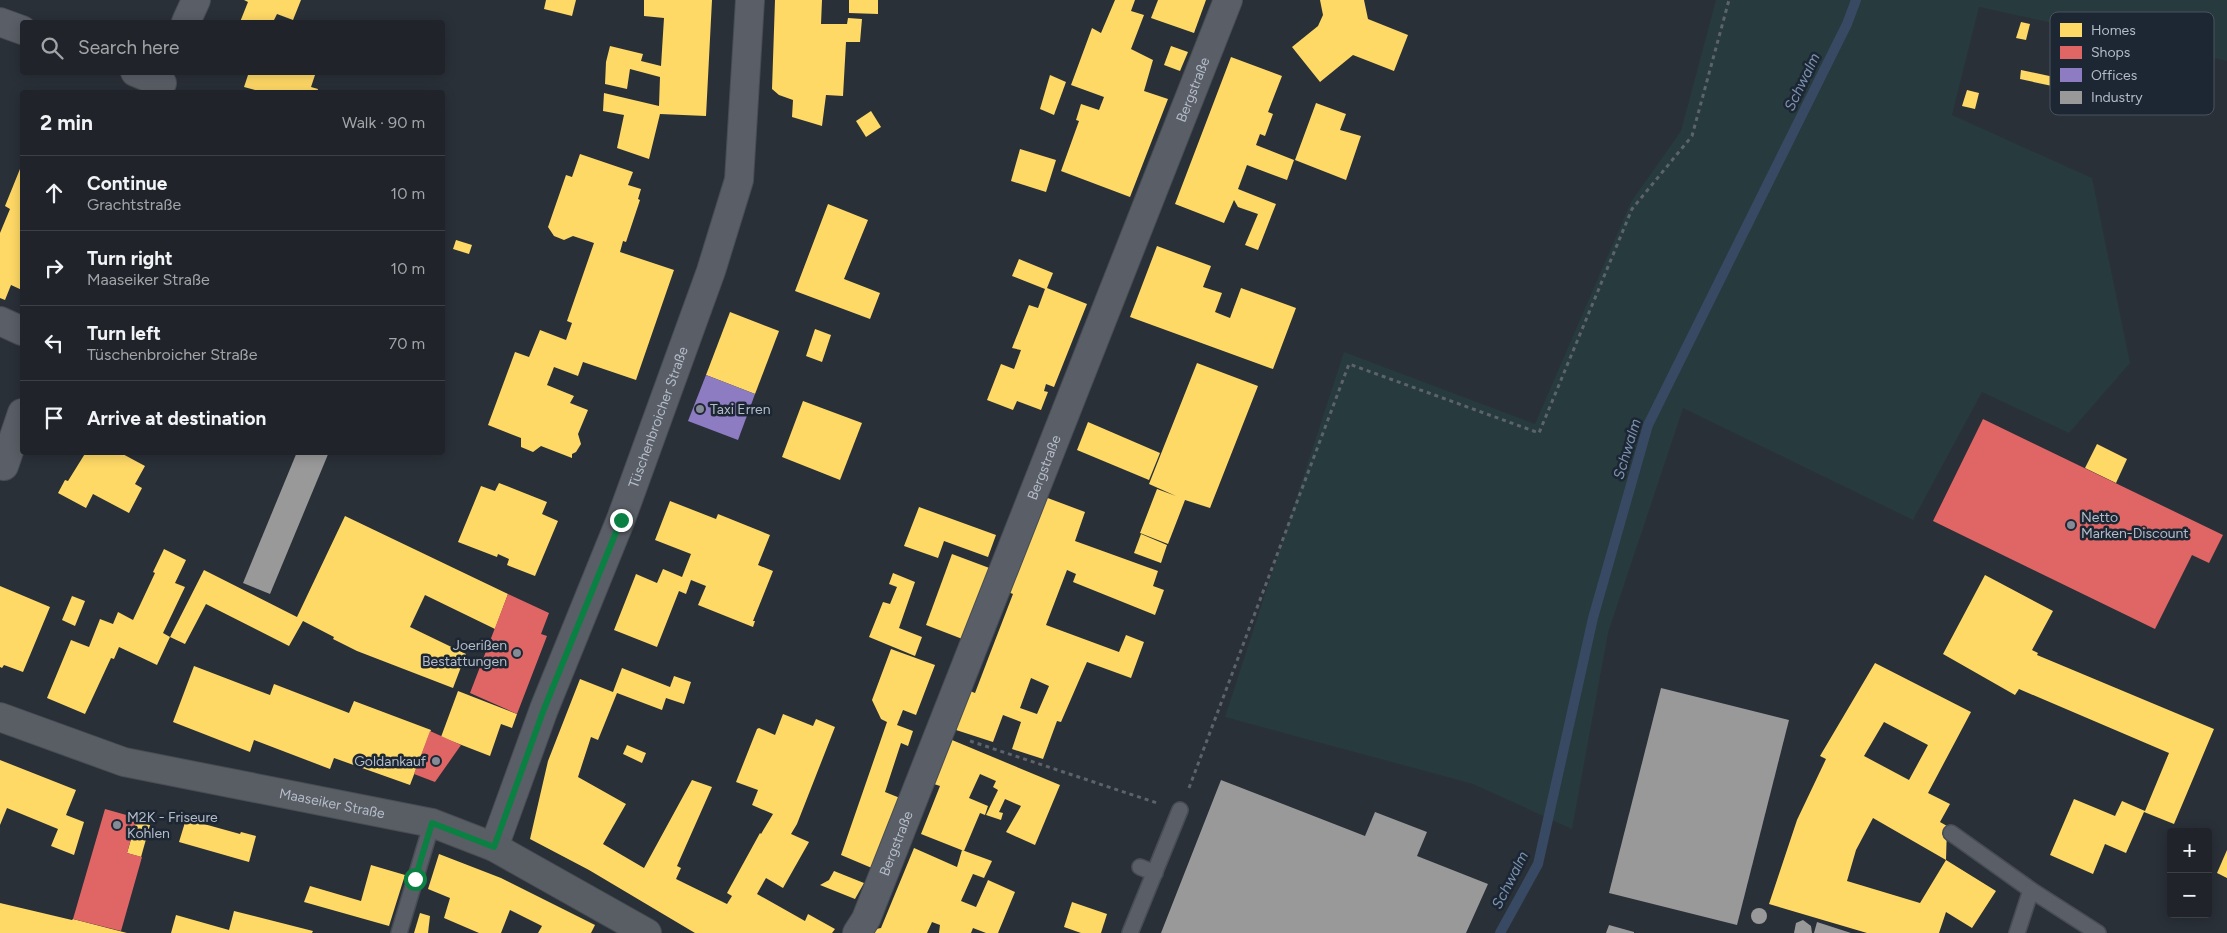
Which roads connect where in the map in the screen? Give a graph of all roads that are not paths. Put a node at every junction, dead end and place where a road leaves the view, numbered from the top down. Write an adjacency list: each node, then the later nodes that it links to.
1 (196, 0): 4 (street)
2 (750, 0): 17 (street, Tüschenbroicher Straße)
3 (1228, 0): 23 (street, Bergstraße)
4 (187, 20)
5 (0, 22): 6 (street)
6 (20, 29)
7 (142, 75): 8 (street)
8 (162, 83)
9 (0, 322): 10 (street)
10 (20, 330)
11 (20, 419): 12 (street)
12 (2, 470)
13 (0, 717): 15 (street, Maaseiker Straße)
14 (1180, 810): 19 (lane)
15 (432, 823): 17 (street, Maaseiker Straße); 21 (lane)
16 (1951, 833): 20 (lane)
17 (494, 847): 22 (street, Maaseiker Straße)
18 (1140, 867): 19 (lane)
19 (1155, 873): 24 (lane)
20 (2031, 890): 25 (lane); 26 (lane)
21 (399, 933)
22 (647, 933)
23 (857, 933)
24 (1130, 933)
25 (2017, 933)
26 (2098, 933)

